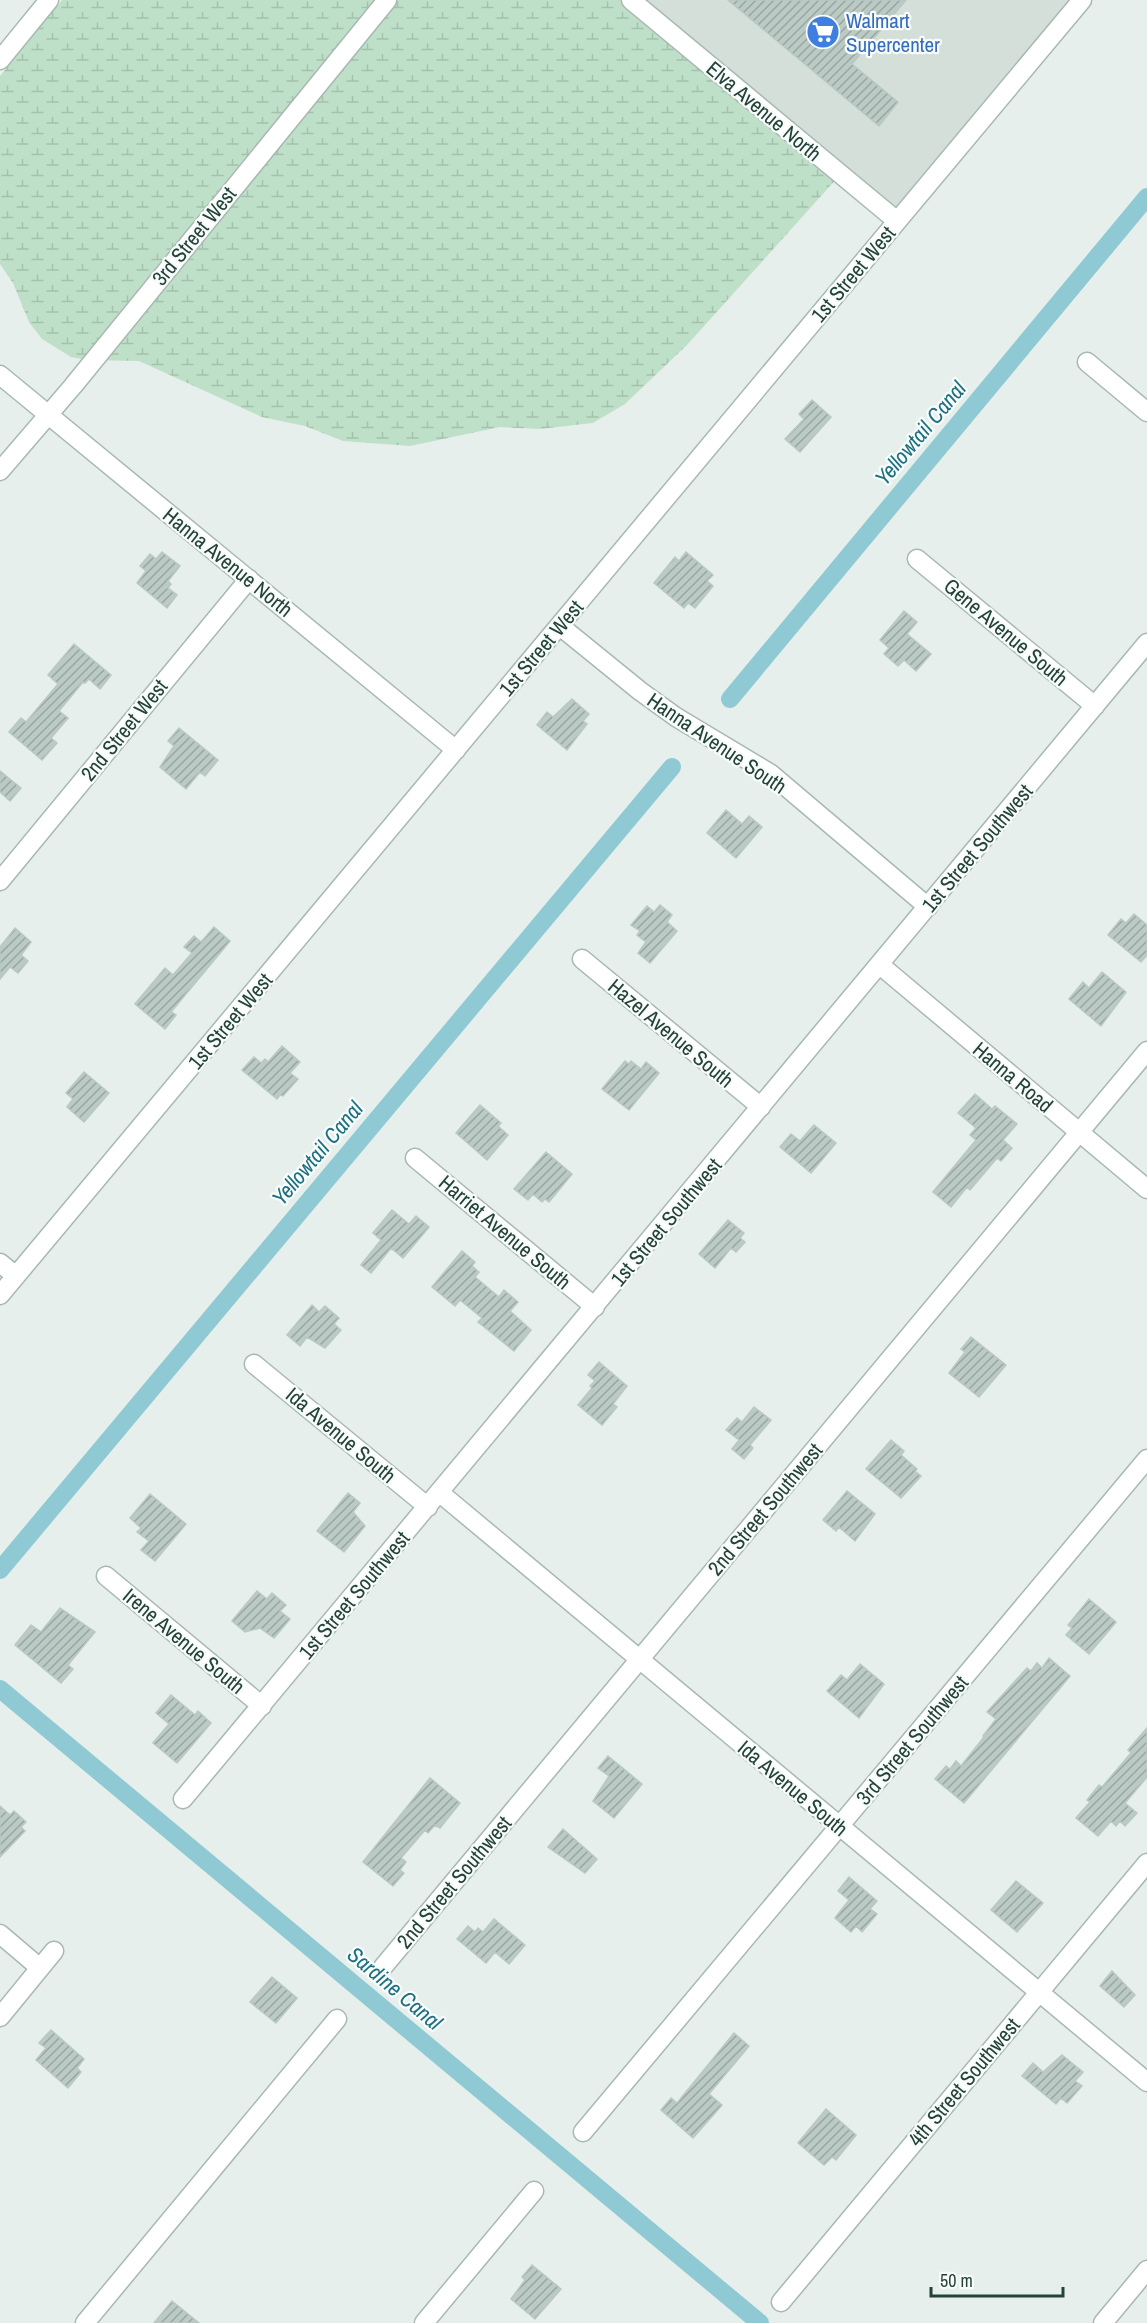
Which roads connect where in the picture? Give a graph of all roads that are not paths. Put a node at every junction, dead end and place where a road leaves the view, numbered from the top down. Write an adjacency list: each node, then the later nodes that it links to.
1 (49, 0): 5 (street)
2 (387, 0): 10 (street, 3rd Street West)
3 (631, 0): 6 (street, Elva Avenue North)
4 (1082, 0): 6 (street, 1st Street West)
5 (0, 60)
6 (897, 221): 14 (street, 1st Street West)
7 (1087, 362): 9 (street)
8 (0, 375): 10 (street, Hanna Avenue North)
9 (1147, 412)
10 (47, 414): 11 (street, 3rd Street West); 13 (street, Hanna Avenue North)
11 (0, 471)
12 (918, 559): 16 (street, Gene Avenue South)
13 (249, 579): 17 (street, Hanna Avenue North); 18 (street, 2nd Street West)
14 (560, 626): 17 (street, 1st Street West); 19 (street, Hanna Avenue South)
15 (1147, 643): 16 (street, 1st Street Southwest)
16 (1095, 706): 19 (street, 1st Street Southwest)
17 (456, 750): 28 (street, 1st Street West)
18 (0, 882)
19 (928, 907): 21 (street, 1st Street Southwest)
20 (582, 959): 23 (street, Hazel Avenue South)
21 (880, 965): 23 (street, 1st Street Southwest); 24 (street, Hanna Road)
22 (1147, 1050): 24 (street, 2nd Street Southwest)
23 (761, 1107): 30 (street, 1st Street Southwest)
24 (1079, 1132): 26 (street, Hanna Road); 36 (street, 2nd Street Southwest)
25 (415, 1158): 30 (street, Harriet Avenue South)
26 (1147, 1189)
27 (0, 1263): 28 (street)
28 (16, 1276): 29 (street, 1st Street West)
29 (0, 1295)
30 (595, 1307): 33 (street, 1st Street Southwest)
31 (254, 1364): 34 (street, Ida Avenue South)
32 (1147, 1459): 39 (street, 3rd Street Southwest)
33 (440, 1493): 34 (street, 1st Street Southwest); 36 (street, Ida Avenue South)
34 (428, 1508): 37 (street, 1st Street Southwest)
35 (106, 1576): 37 (street, Irene Avenue South)
36 (640, 1660): 39 (street, Ida Avenue South); 43 (street, 2nd Street Southwest)
37 (262, 1706): 38 (street, 1st Street Southwest)
38 (183, 1799)
39 (840, 1827): 45 (street, Ida Avenue South); 49 (street, 3rd Street Southwest)
40 (1147, 1863): 45 (street, 4th Street Southwest)
41 (0, 1934): 44 (street)
42 (54, 1951): 44 (street)
43 (383, 1967)
44 (40, 1968): 46 (street)
45 (1039, 1992): 48 (street, Ida Avenue South); 52 (street, 4th Street Southwest)
46 (0, 2017)
47 (337, 2019): 53 (street)
48 (1147, 2082)
49 (583, 2132)
50 (534, 2191): 54 (street)
51 (1147, 2270): 55 (street)
52 (781, 2302)
53 (85, 2323)
54 (424, 2323)
55 (1103, 2323)

